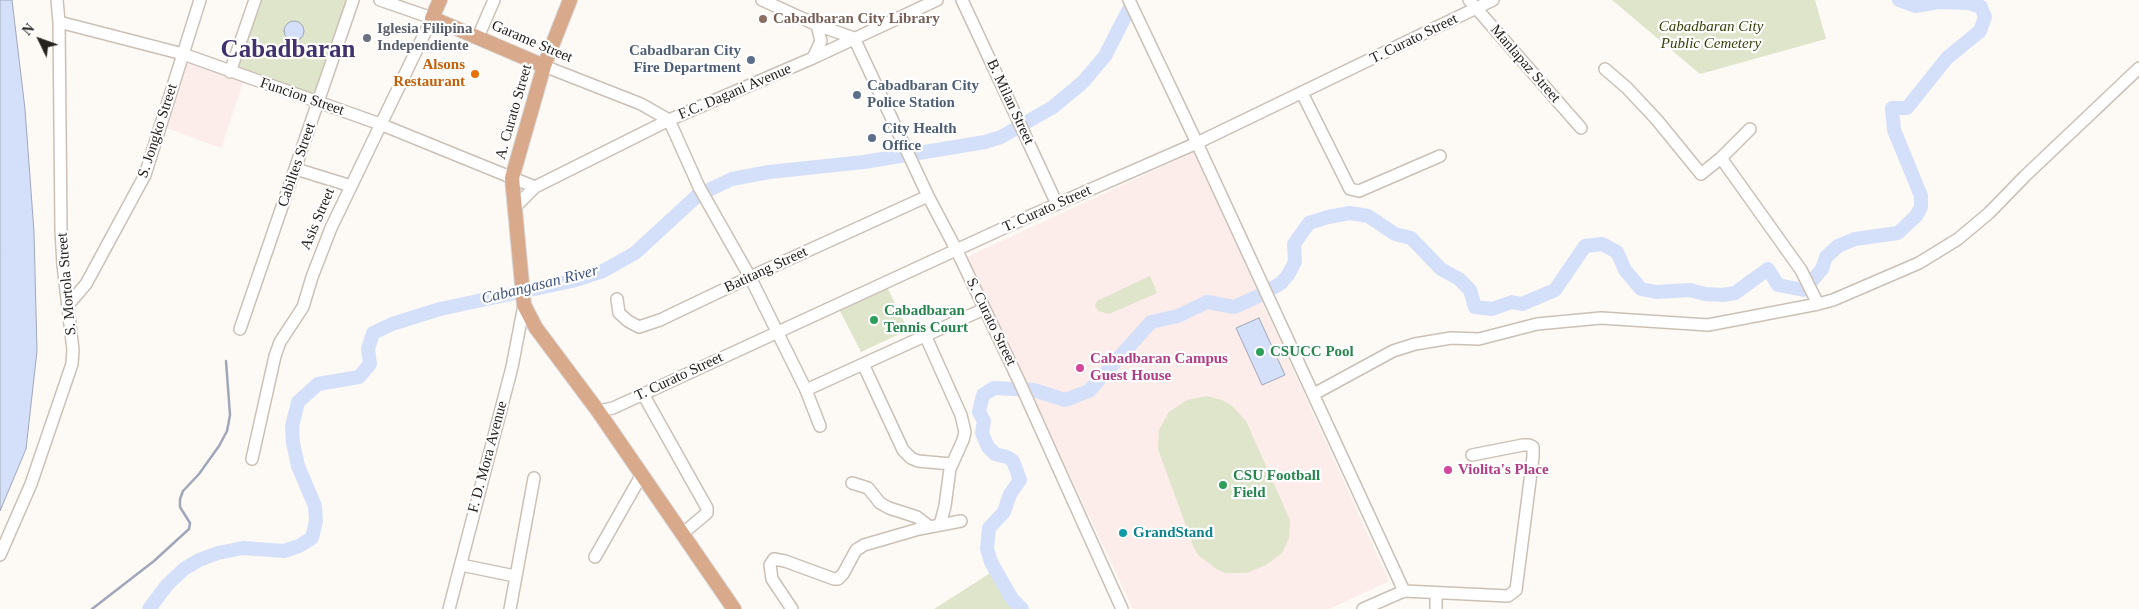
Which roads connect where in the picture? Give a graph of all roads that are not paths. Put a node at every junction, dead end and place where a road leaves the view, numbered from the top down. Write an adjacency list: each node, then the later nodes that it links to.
1 (57, 0): 16 (street, S. Mortola Street)
2 (200, 0): 20 (street, S. Jongko Street)
3 (255, 0): 25 (street)
4 (353, 0): 27 (street, Cabiltes Street)
5 (380, 0): 15 (street, Garame Street)
6 (440, 0): 15 (main road, Asis Street)
7 (494, 0): 18 (street)
8 (570, 0): 22 (main road, A. Curato Street)
9 (762, 0): 17 (street)
10 (937, 0): 19 (street, F.C. Dagani Avenue)
11 (962, 0): 40 (street, B. Milan Street)
12 (1129, 0): 32 (street)
13 (1493, 0): 14 (street, T. Curato Street)
14 (1473, 4): 26 (street, T. Curato Street); 30 (street, Manlapaz Street)
15 (432, 18): 18 (main road, Garame Street); 29 (street, Asis Street)
16 (59, 22): 20 (street, Funcion Street); 47 (street, S. Mortola Street)
17 (817, 25): 19 (street); 21 (street)
18 (478, 37): 22 (main road, Garame Street)
19 (854, 38): 21 (street, F.C. Dagani Avenue); 39 (street, S. Curato Street)
20 (183, 54): 25 (street, Funcion Street); 47 (street, S. Jongko Street)
21 (813, 58): 28 (street, F.C. Dagani Avenue)
22 (544, 66): 28 (street, Garame Street); 36 (main road, A. Curato Street)
23 (2139, 68): 46 (street)
24 (1605, 69): 34 (street)
25 (230, 72): 27 (street, Funcion Street)
26 (1302, 93): 32 (street, T. Curato Street); 33 (street)
27 (319, 102): 29 (street, Funcion Street); 35 (street, Cabiltes Street)
28 (669, 120): 38 (street, F.C. Dagani Avenue); 43 (street)
29 (380, 124): 36 (street, Funcion Street); 37 (street, Asis Street)
30 (1581, 128)
31 (1750, 129): 34 (street)
32 (1197, 143): 40 (street, T. Curato Street); 57 (street)
33 (1440, 156)
34 (1722, 158): 46 (street)
35 (296, 169): 37 (street); 49 (street, Cabiltes Street)
36 (512, 178): 38 (street, Funcion Street); 41 (main road)
37 (351, 186): 61 (street, Asis Street)
38 (535, 187): 41 (street, F.C. Dagani Avenue)
39 (928, 196): 42 (street, S. Curato Street); 43 (street, Batitang Street)
40 (1057, 204): 42 (street, T. Curato Street)
41 (516, 206): 44 (main road)
42 (957, 251): 48 (street, S. Curato Street); 50 (street, T. Curato Street)
43 (750, 277): 45 (street, Batitang Street); 50 (street)
44 (523, 297): 52 (main road); 53 (street, F. D. Mora Avenue)
45 (617, 298)
46 (1818, 304): 57 (street)
47 (68, 306): 69 (street, S. Mortola Street)
48 (984, 309): 51 (street); 79 (street, S. Curato Street)
49 (240, 329)
50 (777, 332): 55 (street); 56 (street, T. Curato Street)
51 (926, 335): 54 (street); 62 (street)
52 (542, 336): 53 (street); 58 (main road)
53 (518, 337): 71 (street, F. D. Mora Avenue)
54 (864, 364): 55 (street); 62 (street)
55 (806, 390): 59 (street)
56 (643, 394): 58 (street, T. Curato Street); 68 (street)
57 (1314, 394): 73 (street)
58 (601, 416): 63 (main road)
59 (820, 426)
60 (1472, 456): 74 (street)
61 (252, 459)
62 (951, 464): 67 (street)
63 (641, 476): 68 (main road); 70 (street)
64 (534, 478): 72 (street)
65 (852, 483): 67 (street)
66 (961, 521): 67 (street)
67 (935, 526): 78 (street)
68 (682, 534): 77 (main road)
69 (0, 555)
70 (595, 557)
71 (462, 565): 72 (street); 75 (street, F. D. Mora Avenue)
72 (515, 576): 76 (street)
73 (1404, 591): 74 (street); 80 (street)
74 (1436, 593): 81 (street)
75 (449, 609)
76 (510, 609)
77 (734, 609)
78 (792, 609)
79 (1122, 609)
80 (1363, 609)
81 (1436, 609)

